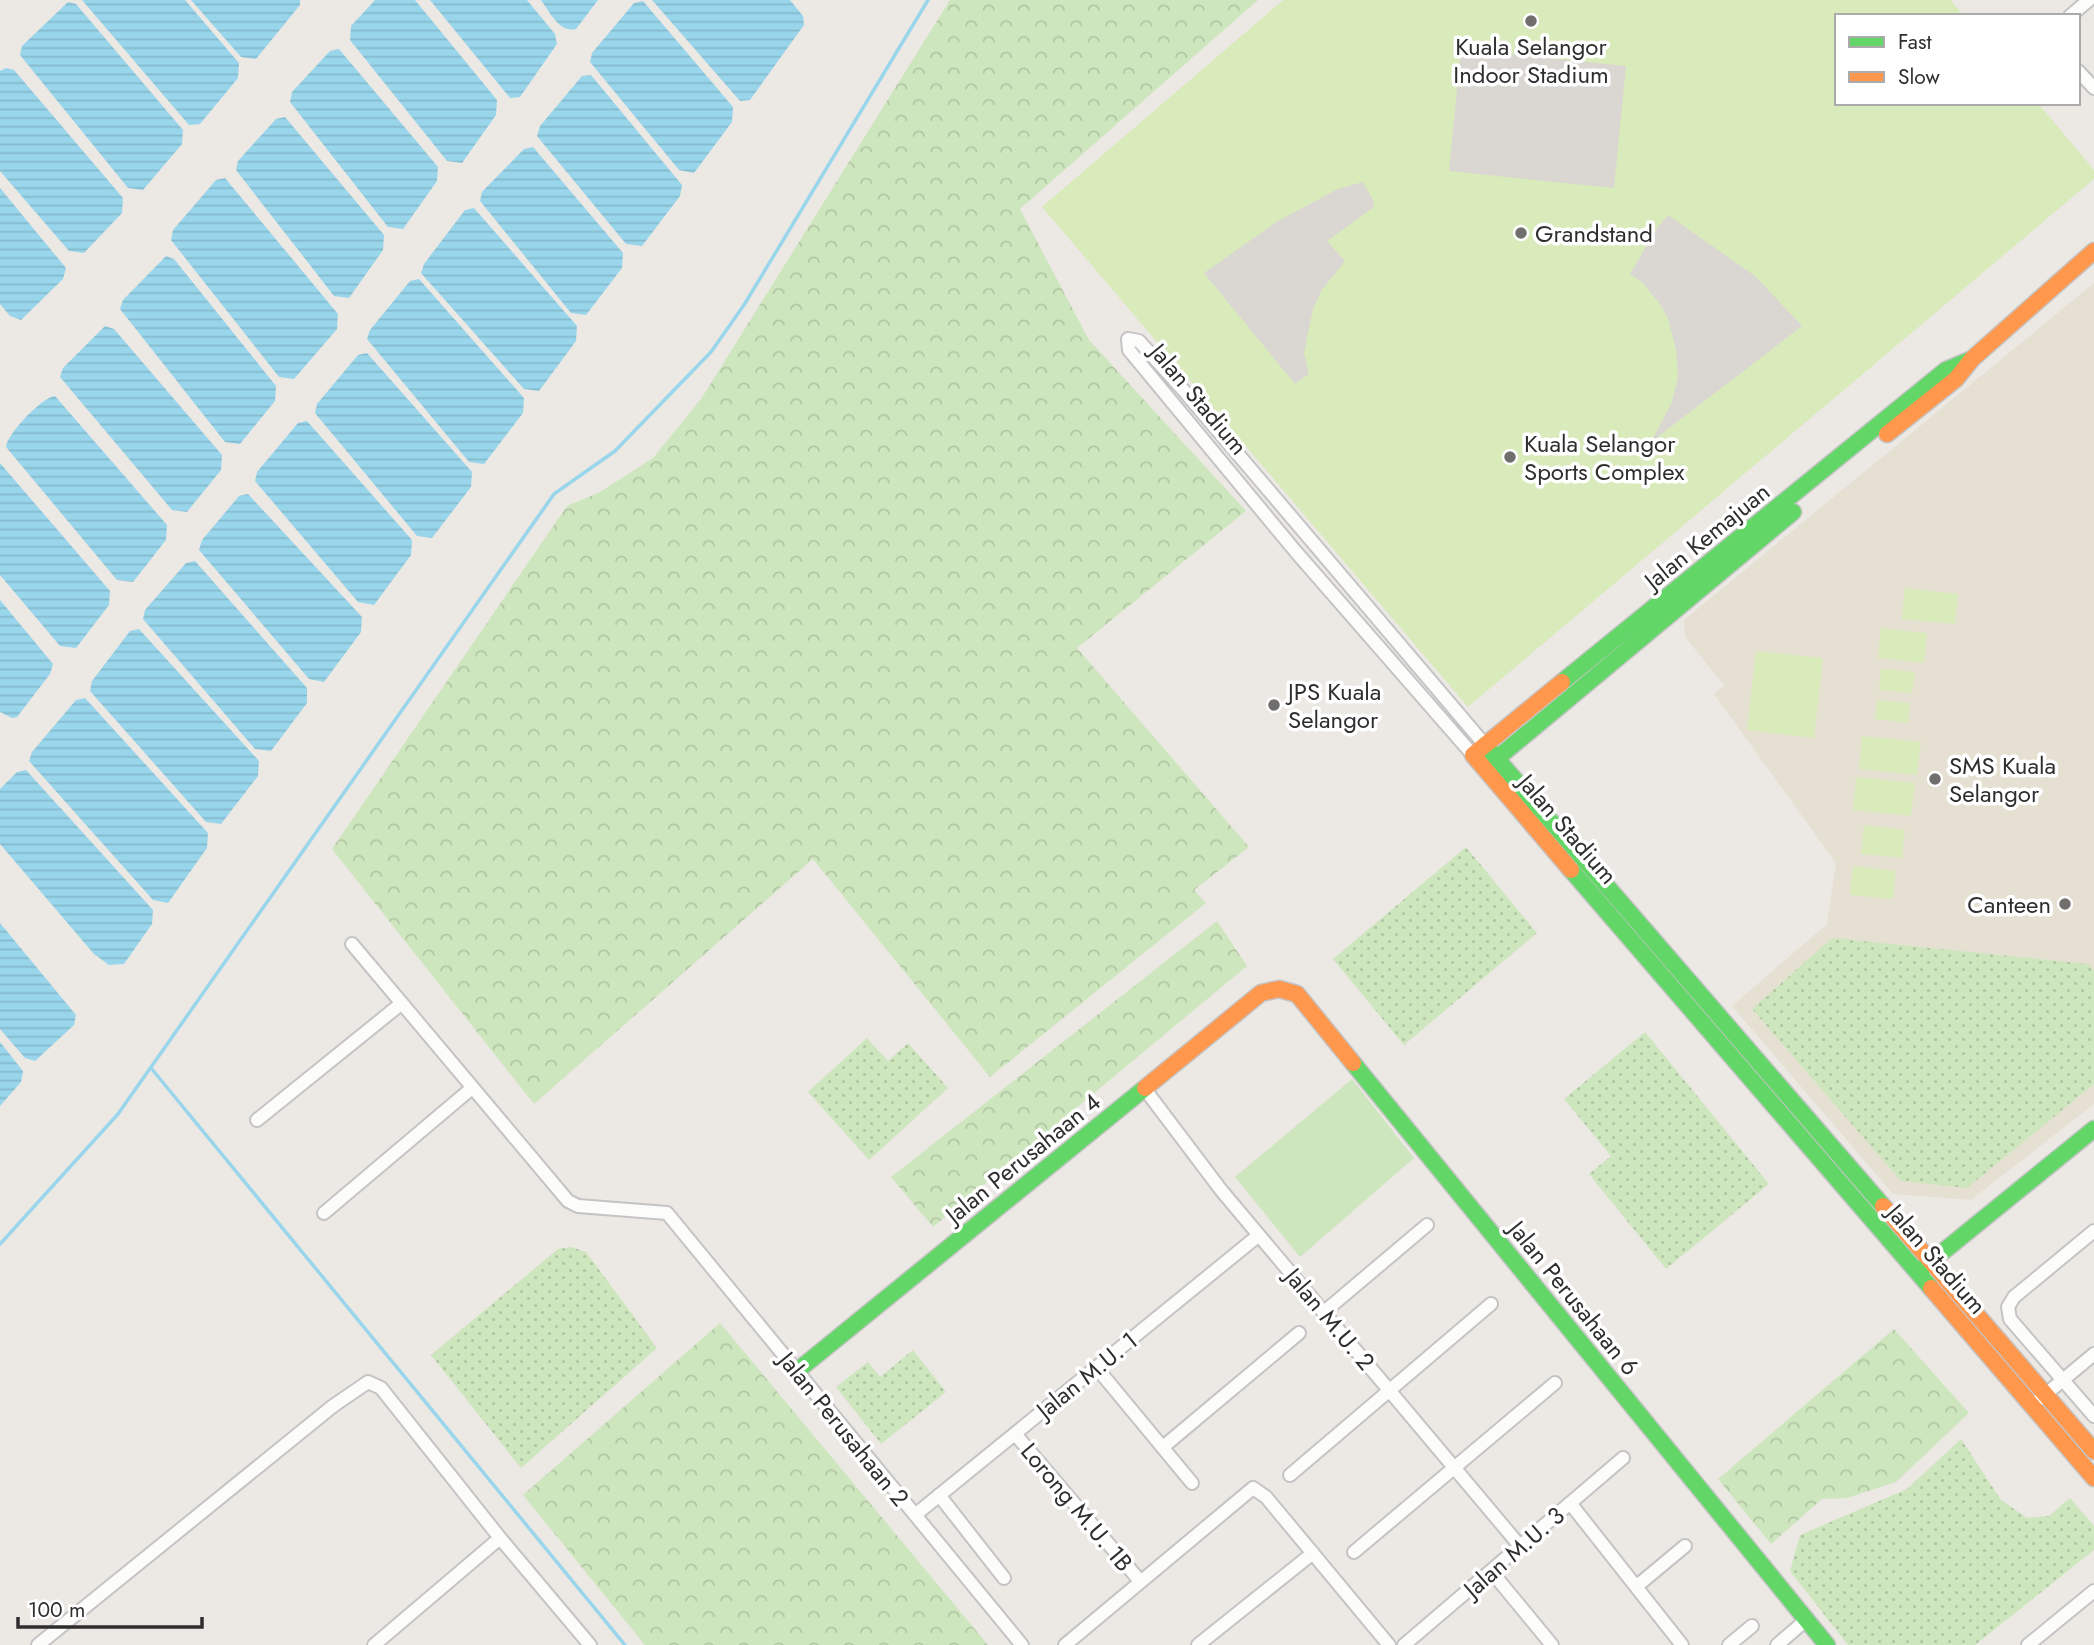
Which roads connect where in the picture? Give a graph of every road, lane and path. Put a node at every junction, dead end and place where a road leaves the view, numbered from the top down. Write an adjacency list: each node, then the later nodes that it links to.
1 (2089, 0): 2 (street)
2 (2072, 14)
3 (2080, 73): 4 (street)
4 (2094, 88)
5 (2094, 251): 6 (street, Jalan Kemajuan)
6 (1972, 359): 7 (street, Jalan Kemajuan); 8 (street, Jalan Kemajuan)
7 (1479, 750): 7 (street, Jalan Stadium); 8 (street, Jalan Stadium)
8 (1490, 763): 20 (street, Jalan Stadium); 21 (street, Jalan Stadium)
9 (352, 944): 11 (street)
10 (1281, 989): 13 (street, Jalan Perusahaan 4); 55 (street, Jalan Perusahaan 6)
11 (402, 1003): 12 (street); 14 (street)
12 (471, 1088): 16 (street); 27 (street, Jalan Perusahaan 2)
13 (1144, 1088): 19 (street, Jalan M.U. 2); 27 (street, Jalan Perusahaan 4)
14 (257, 1120)
15 (2094, 1129): 20 (street)
16 (324, 1213)
17 (1427, 1225): 23 (street)
18 (2094, 1231): 28 (street)
19 (1259, 1235): 23 (street, Jalan M.U. 2); 26 (street, Jalan M.U. 1)
20 (1932, 1261): 21 (street); 31 (street, Jalan Stadium)
21 (1918, 1272): 32 (street, Jalan Stadium)
22 (1491, 1304): 30 (street)
23 (1324, 1312): 30 (street, Jalan M.U. 2)
24 (1299, 1333): 35 (street)
25 (2094, 1354): 28 (street)
26 (1096, 1367): 34 (street, Jalan M.U. 1); 35 (street)
27 (797, 1371): 44 (street, Jalan Perusahaan 2)
28 (2063, 1380): 31 (street); 33 (street)
29 (1555, 1383): 38 (street)
30 (1389, 1390): 38 (street, Jalan M.U. 2); 39 (street)
31 (2046, 1394): 32 (street); 36 (street, Jalan Stadium)
32 (2032, 1405): 40 (street, Jalan Stadium)
33 (2094, 1416)
34 (1015, 1434): 42 (street, Jalan M.U. 1); 52 (street, Lorong M.U. 1B)
35 (1163, 1447): 41 (street)
36 (2094, 1451)
37 (1623, 1458): 43 (street, Jalan M.U. 3)
38 (1454, 1468): 46 (street, Jalan M.U. 2); 48 (street)
39 (1290, 1475)
40 (2094, 1478)
41 (1192, 1483)
42 (939, 1495): 44 (street, Jalan M.U. 1); 51 (street)
43 (1570, 1503): 46 (street, Jalan M.U. 3); 53 (street)
44 (915, 1515): 61 (street, Jalan Perusahaan 2)
45 (500, 1538): 58 (street); 59 (street); 60 (street)
46 (1520, 1546): 50 (street, Jalan M.U. 3)
47 (1685, 1546): 53 (street)
48 (1354, 1552)
49 (1313, 1553): 52 (street); 63 (street); 64 (street)
50 (1491, 1571): 57 (street, Jalan M.U. 3); 65 (street)
51 (1004, 1578)
52 (1140, 1581): 62 (street)
53 (1637, 1586): 66 (street)
54 (2094, 1591): 70 (street)
55 (1806, 1619): 68 (street); 69 (street, Jalan Perusahaan 6)
56 (1752, 1626): 67 (street)
57 (1413, 1642)
58 (38, 1645)
59 (374, 1645)
60 (590, 1645)
61 (1022, 1645)
62 (1065, 1645)
63 (1198, 1645)
64 (1389, 1645)
65 (1552, 1645)
66 (1682, 1645)
67 (1729, 1645)
68 (1777, 1645)
69 (1827, 1645)
70 (2028, 1645)

